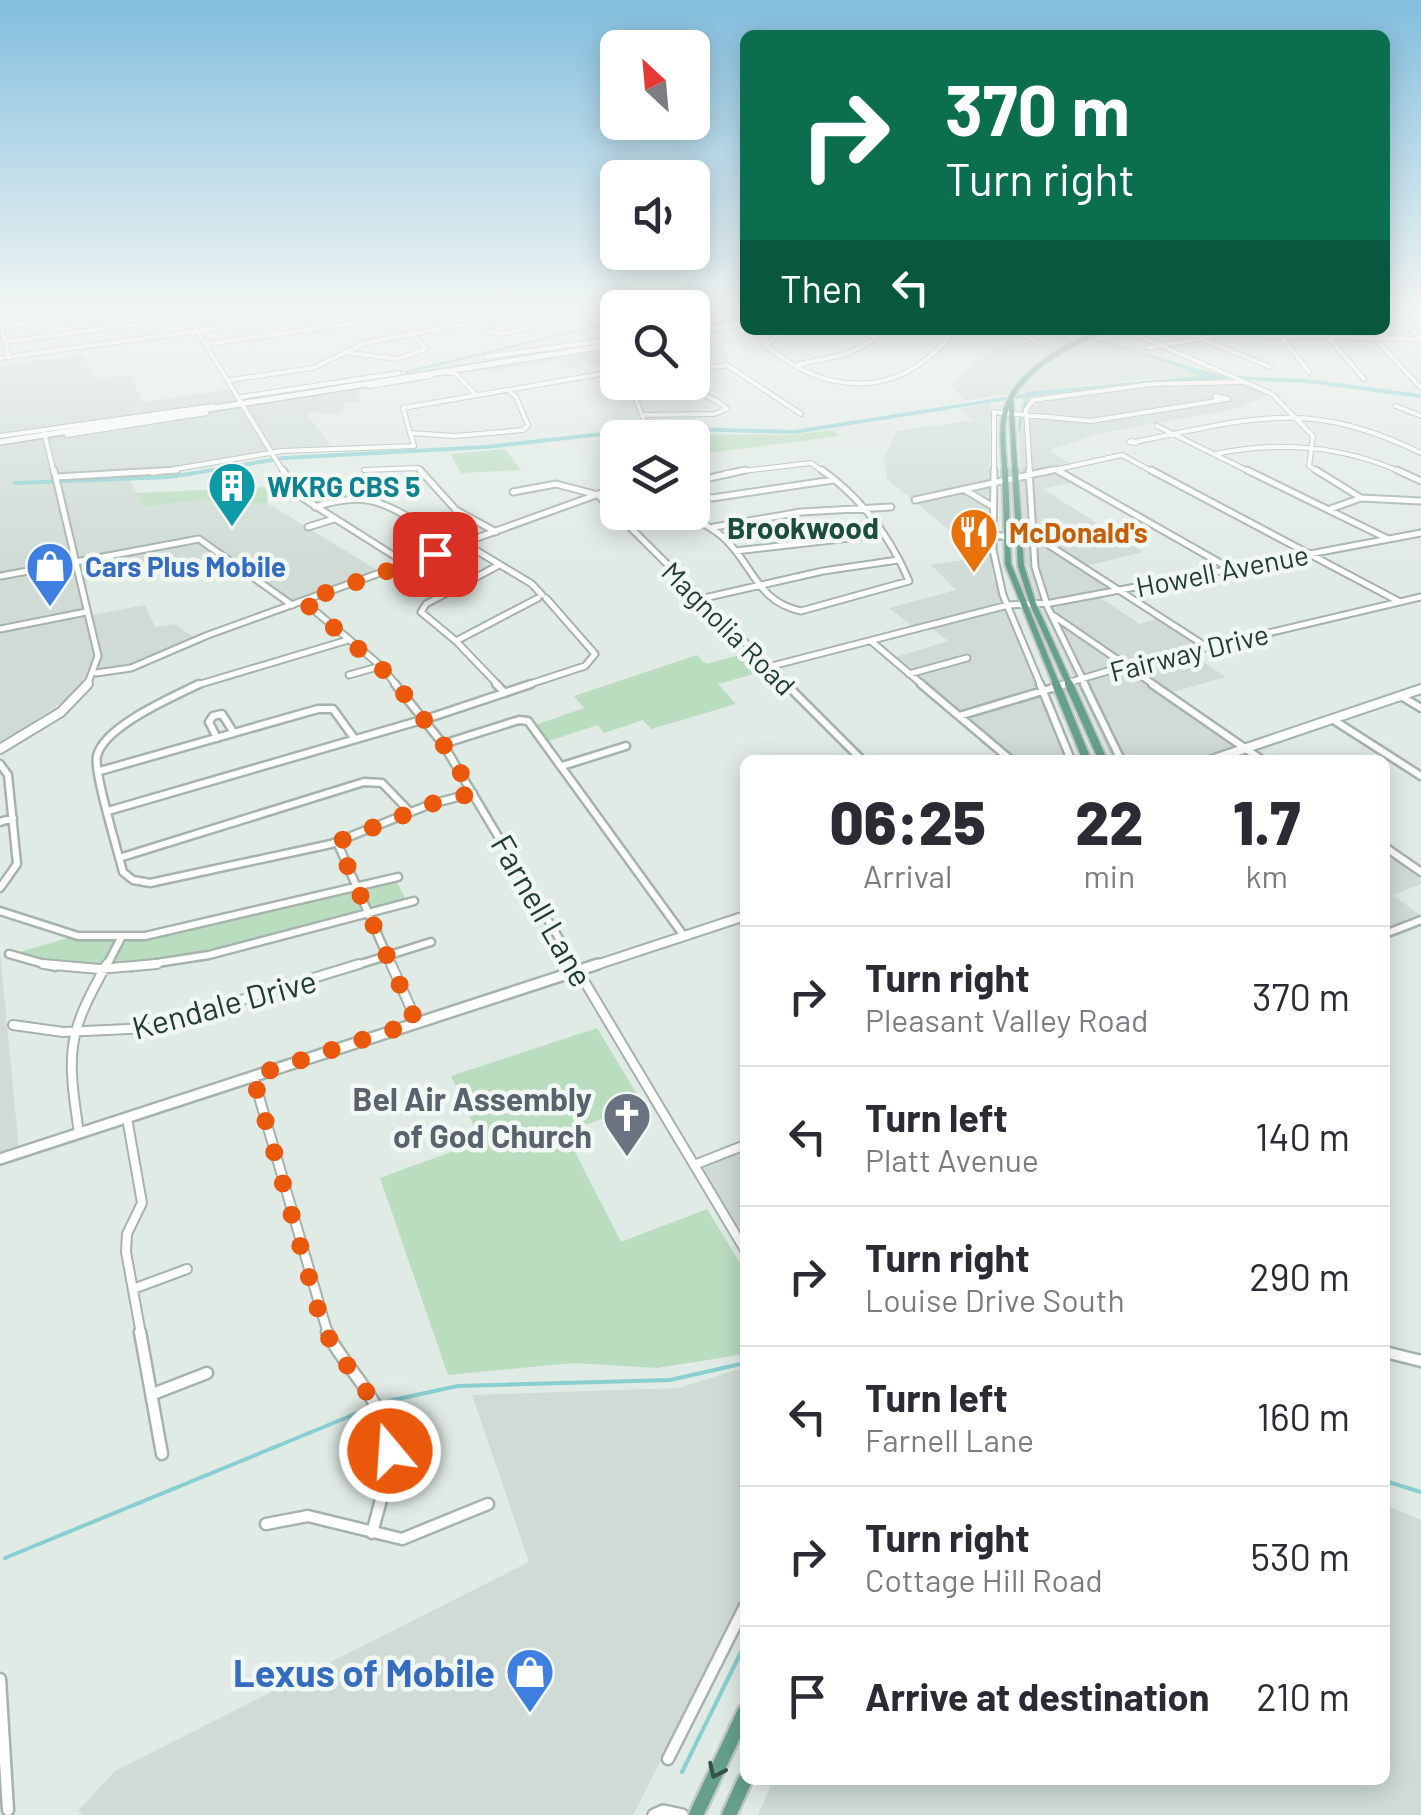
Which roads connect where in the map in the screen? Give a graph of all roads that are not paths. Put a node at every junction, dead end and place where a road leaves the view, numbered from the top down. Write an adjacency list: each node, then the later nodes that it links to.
1 (239, 394): 13 (street)
2 (282, 394): 13 (street)
3 (286, 394): 13 (main road)
4 (475, 394): 12 (street)
5 (489, 394): 12 (street)
6 (512, 394): 30 (street)
7 (710, 394): 22 (street)
8 (770, 394): 20 (street)
9 (1017, 394): 19 (main road)
10 (1068, 394): 21 (street)
11 (1270, 394): 24 (street)
12 (477, 396): 30 (street)
13 (243, 400): 17 (main road); 18 (main road); 38 (street)
14 (635, 400): 22 (street)
15 (1222, 400): 21 (street)
16 (1396, 406): 23 (street)
17 (204, 410): 18 (street); 25 (main road); 28 (street)
18 (176, 411): 25 (main road); 27 (street)
19 (1009, 413): 21 (street); 43 (main road); 45 (main road); 48 (street)
20 (801, 414)
21 (1026, 414): 41 (street)
22 (643, 415): 26 (street)
23 (1421, 416)
24 (1297, 417): 32 (street); 35 (street); 36 (street)
25 (147, 418): 27 (main road); 28 (main road)
26 (645, 420)
27 (86, 424): 31 (main road); 33 (street)
28 (114, 426): 31 (main road)
29 (1157, 426): 32 (street)
30 (410, 433): 38 (street)
31 (45, 434): 33 (main road); 46 (street)
32 (1175, 435): 34 (street); 37 (street)
33 (2, 440)
34 (1135, 442)
35 (1310, 448): 37 (street); 47 (street); 53 (street)
36 (1421, 453)
37 (1214, 454): 60 (street)
38 (276, 457): 46 (street); 57 (street)
39 (1055, 468): 41 (street); 75 (street); 80 (street)
40 (364, 470): 65 (street)
41 (1027, 475): 43 (street); 71 (street)
42 (710, 478): 44 (street)
43 (1015, 478): 45 (street); 70 (main road)
44 (834, 480): 52 (street); 59 (street)
45 (1005, 480): 48 (street); 69 (main road)
46 (57, 481): 79 (street)
47 (1421, 481)
48 (992, 483): 49 (street); 56 (street)
49 (964, 489): 54 (street); 56 (street)
50 (513, 492): 51 (street)
51 (598, 495): 65 (street); 86 (street, Magnolia Road)
52 (710, 498)
53 (1361, 498): 55 (street); 60 (street)
54 (916, 500)
55 (1421, 501)
56 (992, 506): 68 (street)
57 (315, 507): 61 (street); 62 (street)
58 (891, 508): 59 (street)
59 (867, 510): 64 (street); 67 (street)
60 (1328, 510): 72 (street)
61 (408, 517)
62 (334, 518): 63 (street); 77 (street)
63 (308, 527)
64 (712, 528): 74 (street)
65 (496, 532): 73 (street)
66 (1421, 533): 72 (street, Howell Avenue)
67 (884, 534): 74 (street); 76 (street)
68 (993, 535): 69 (street); 93 (street)
69 (1006, 536): 70 (street); 90 (main road)
70 (1018, 536): 71 (street); 91 (main road)
71 (1031, 537): 83 (street); 89 (street)
72 (1388, 539): 75 (street, Howell Avenue)
73 (464, 544): 77 (street); 78 (street)
74 (736, 550): 82 (street)
75 (1310, 554): 80 (street, Howell Avenue); 88 (street)
76 (898, 560): 82 (street); 82 (street)
77 (407, 564): 87 (street)
78 (499, 564): 84 (street); 99 (street)
79 (74, 565): 81 (street); 92 (street); 94 (street)
80 (1230, 569): 83 (street, Howell Avenue)
81 (2, 578)
82 (757, 585): 86 (street)
83 (1118, 590): 89 (street, Howell Avenue); 100 (street)
84 (542, 597): 99 (street); 116 (street)
85 (1421, 597): 88 (street, Fairway Drive)
86 (700, 599): 105 (street, Magnolia Road)
87 (303, 601): 92 (street); 97 (street, Farnell Lane)
88 (1400, 602): 100 (street, Fairway Drive)
89 (1047, 603): 91 (street, Howell Avenue); 95 (street)
90 (1023, 604): 91 (street, Howell Avenue); 93 (street, Howell Avenue); 113 (main road)
91 (1033, 604): 111 (main road)
92 (292, 605): 106 (street)
93 (1008, 605): 98 (street, Howell Avenue); 115 (street)
94 (86, 612): 96 (street); 102 (street)
95 (1054, 616): 104 (street); 110 (street)
96 (0, 629)
97 (350, 640): 103 (street, Farnell Lane); 141 (street)
98 (870, 640): 105 (street, Howell Avenue); 108 (street)
99 (456, 641): 116 (street)
100 (1206, 647): 104 (street, Fairway Drive)
101 (967, 658): 108 (street)
102 (98, 664): 106 (street); 107 (street)
103 (381, 666): 109 (street); 120 (street, Farnell Lane)
104 (1129, 666): 110 (street, Fairway Drive); 127 (street)
105 (768, 667): 129 (street, Magnolia Road)
106 (125, 670): 107 (street); 112 (street)
107 (96, 673): 112 (street)
108 (908, 674): 119 (street)
109 (349, 676)
110 (1083, 679): 111 (street, Fairway Drive); 134 (street)
111 (1069, 683): 113 (street, Fairway Drive); 133 (main road)
112 (89, 685): 128 (street)
113 (1057, 686): 115 (street, Fairway Drive); 132 (main road)
114 (1421, 689): 117 (street)
115 (1043, 690): 119 (street, Fairway Drive); 131 (street)
116 (504, 693): 120 (street)
117 (1401, 696): 118 (street); 121 (street)
118 (1421, 708)
119 (959, 716): 130 (street)
120 (424, 718): 124 (street); 125 (street, Farnell Lane)
121 (1332, 719): 127 (street); 137 (street)
122 (234, 733): 123 (street); 123 (street); 124 (street)
123 (217, 738): 141 (street)
124 (354, 738): 144 (street)
125 (443, 744): 140 (street); 143 (street, Farnell Lane)
126 (626, 746): 140 (street)
127 (1246, 748): 135 (street); 136 (street)
128 (0, 750)
129 (857, 755)
130 (1005, 755)
131 (1069, 755)
132 (1085, 755)
133 (1102, 755)
134 (1119, 755)
135 (1225, 755)
136 (1255, 755)
137 (1388, 755)
138 (1390, 756): 142 (street)
139 (0, 764): 146 (street)
140 (562, 766): 161 (street)
141 (99, 771): 144 (street)
142 (1421, 776)
143 (473, 793): 145 (street); 167 (street, Farnell Lane)
144 (108, 811): 150 (street)
145 (410, 812): 148 (street); 150 (street)
146 (13, 818): 147 (street); 154 (street)
147 (0, 822)
148 (337, 842): 150 (street); 153 (street)
149 (1390, 850): 151 (street)
150 (119, 858)
151 (1421, 872)
152 (398, 876): 153 (street)
153 (358, 887): 157 (street); 162 (street)
154 (0, 888)
155 (414, 901): 157 (street)
156 (0, 911): 162 (street)
157 (370, 912): 165 (street); 166 (street)
158 (740, 918): 161 (street)
159 (1421, 920): 160 (street)
160 (1390, 932)
161 (684, 936): 167 (street)
162 (121, 938): 166 (street)
163 (431, 942): 165 (street, Kendale Drive)
164 (9, 954): 166 (street)
165 (388, 956): 168 (street); 170 (street, Kendale Drive)
166 (106, 970): 170 (street)
167 (580, 970): 168 (street); 176 (street, Farnell Lane)
168 (416, 1022): 171 (street)
169 (12, 1025): 170 (street, Kendale Drive)
170 (76, 1031): 173 (street)
171 (253, 1076): 172 (street); 187 (street)
172 (128, 1118): 173 (street); 179 (street)
173 (80, 1133): 175 (street)
174 (740, 1147): 176 (street)
175 (0, 1159)
176 (694, 1165): 177 (street, Farnell Lane)
177 (740, 1242)
178 (187, 1269): 179 (street)
179 (134, 1289): 183 (street)
180 (1390, 1353): 181 (street)
181 (1421, 1361)
182 (208, 1373): 183 (street)
183 (152, 1394): 184 (street)
184 (162, 1454)
185 (488, 1504): 187 (street)
186 (266, 1524): 187 (street)
187 (372, 1533)
188 (740, 1616): 191 (street)
189 (0, 1679): 193 (street)
190 (740, 1722): 196 (main road, one-way to 196)
191 (668, 1760)
192 (743, 1785): 197 (main road)
193 (8, 1810)
194 (654, 1815): 195 (street)
195 (682, 1815)
196 (696, 1815)
197 (729, 1815)

